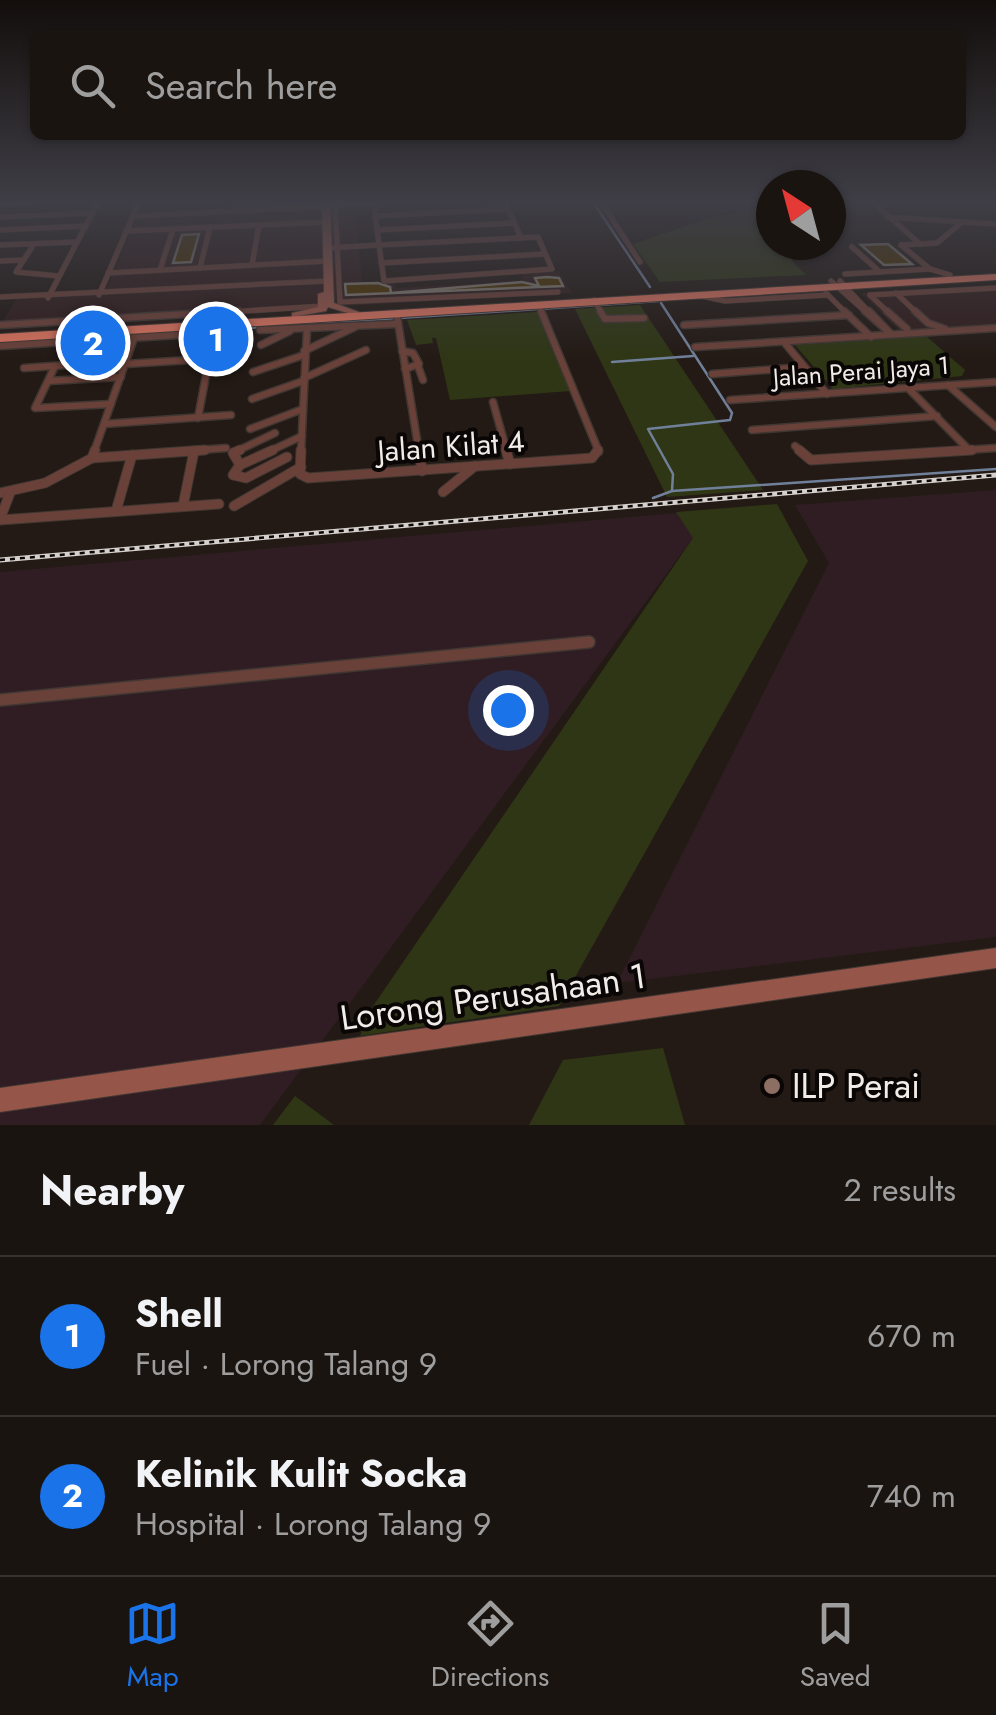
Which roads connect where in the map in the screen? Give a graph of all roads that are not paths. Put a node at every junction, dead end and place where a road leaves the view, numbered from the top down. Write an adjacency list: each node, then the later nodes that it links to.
1 (27, 254): 15 (street)
2 (71, 254): 26 (street)
3 (116, 254): 24 (street)
4 (164, 254): 20 (street)
5 (203, 254): 19 (street)
6 (254, 254): 18 (street)
7 (332, 254): 25 (street)
8 (380, 254): 17 (street)
9 (536, 254): 17 (street)
10 (545, 254): 21 (street)
11 (635, 254): 16 (street)
12 (860, 254): 22 (street)
13 (910, 254): 23 (street)
14 (0, 260): 15 (street)
15 (24, 260): 26 (street)
16 (640, 262)
17 (381, 263): 21 (street)
18 (252, 266): 19 (street); 25 (street)
19 (200, 268): 20 (street)
20 (160, 270): 24 (street)
21 (523, 272): 37 (street)
22 (880, 272): 23 (street); 28 (street)
23 (926, 272): 27 (highway); 28 (highway)
24 (108, 273): 32 (street)
25 (330, 274): 32 (street); 37 (street); 38 (street); 39 (street)
26 (59, 276): 35 (street)
27 (989, 279): 29 (highway); 31 (highway); 33 (street)
28 (835, 284): 31 (highway); 36 (highway); 36 (highway); 41 (street); 48 (street)
29 (995, 291)
30 (558, 292): 36 (highway); 37 (street)
31 (864, 292): 33 (street); 48 (street); 54 (street)
32 (99, 293): 35 (street)
33 (896, 293): 44 (street)
34 (0, 297): 35 (street)
35 (48, 298)
36 (596, 302): 37 (highway); 37 (highway); 43 (street)
37 (537, 305): 39 (highway); 42 (highway); 110 (street, Jalan Kilat 4)
38 (324, 306): 40 (street); 58 (street)
39 (354, 312): 40 (highway)
40 (295, 315): 49 (highway)
41 (849, 315): 47 (street); 62 (street)
42 (397, 318): 45 (highway); 46 (street); 68 (street)
43 (644, 318)
44 (928, 324): 54 (street); 56 (street)
45 (259, 326): 50 (highway); 53 (street); 57 (highway)
46 (358, 326): 52 (street); 69 (street)
47 (684, 326)
48 (882, 326): 54 (street); 60 (street); 62 (street)
49 (122, 327): 50 (highway); 58 (highway); 58 (highway); 58 (highway)
50 (148, 328): 59 (highway)
51 (996, 328): 56 (street)
52 (307, 329): 53 (street); 69 (street)
53 (292, 330): 65 (street)
54 (907, 330)
55 (242, 331): 57 (street)
56 (958, 331): 61 (street)
57 (223, 332): 59 (street)
58 (0, 335): 63 (street)
59 (180, 335): 63 (street)
60 (888, 335): 61 (street); 62 (street)
61 (900, 336)
62 (871, 337): 64 (street)
63 (134, 338): 72 (street)
64 (784, 342): 66 (street); 75 (street)
65 (262, 345)
66 (695, 347)
67 (366, 350): 81 (street)
68 (402, 351): 74 (street); 77 (street)
69 (304, 353): 78 (street); 81 (street)
70 (239, 357): 71 (street)
71 (209, 359): 72 (street); 95 (street)
72 (126, 363): 73 (street); 80 (street)
73 (56, 366): 76 (street); 83 (street)
74 (418, 366): 77 (street); 82 (street)
75 (804, 367): 79 (street); 87 (street)
76 (24, 368)
77 (405, 369): 114 (street)
78 (253, 372)
79 (712, 374)
80 (120, 377): 83 (street); 91 (street)
81 (304, 380): 88 (street); 92 (street)
82 (423, 380)
83 (48, 381): 91 (street)
84 (996, 382): 85 (street, Jalan Perai Jaya 1)
85 (948, 385): 86 (street, Jalan Perai Jaya 1); 97 (street)
86 (908, 388): 87 (street, Jalan Perai Jaya 1); 94 (street)
87 (827, 394): 89 (street, Jalan Perai Jaya 1)
88 (252, 399)
89 (730, 400)
90 (493, 402): 110 (street)
91 (111, 404): 96 (street)
92 (302, 409): 98 (street); 101 (street)
93 (231, 415): 95 (street)
94 (937, 416): 99 (street); 105 (street)
95 (198, 418): 96 (street)
96 (104, 424): 109 (street)
97 (996, 427)
98 (250, 430)
99 (752, 430)
100 (275, 433): 111 (street)
101 (302, 436): 111 (street); 113 (street)
102 (795, 446): 105 (street)
103 (226, 448): 106 (street)
104 (996, 448): 105 (street)
105 (968, 449)
106 (194, 450): 107 (street); 118 (street)
107 (132, 455): 109 (street); 120 (street)
108 (287, 457): 111 (street)
109 (92, 458): 116 (street)
110 (510, 464): 112 (street, Jalan Kilat 4)
111 (240, 465)
112 (475, 466): 114 (street, Jalan Kilat 4); 115 (street)
113 (301, 467): 114 (street, Jalan Kilat 4); 119 (street)
114 (422, 471)
115 (443, 492)
116 (5, 493): 121 (street)
117 (219, 504): 118 (street)
118 (184, 506): 120 (street)
119 (234, 506)
120 (116, 511): 121 (street)
121 (0, 519)
122 (588, 642): 123 (street)
123 (0, 700)
124 (996, 958): 125 (street, Lorong Perusahaan 1)
125 (0, 1100)

